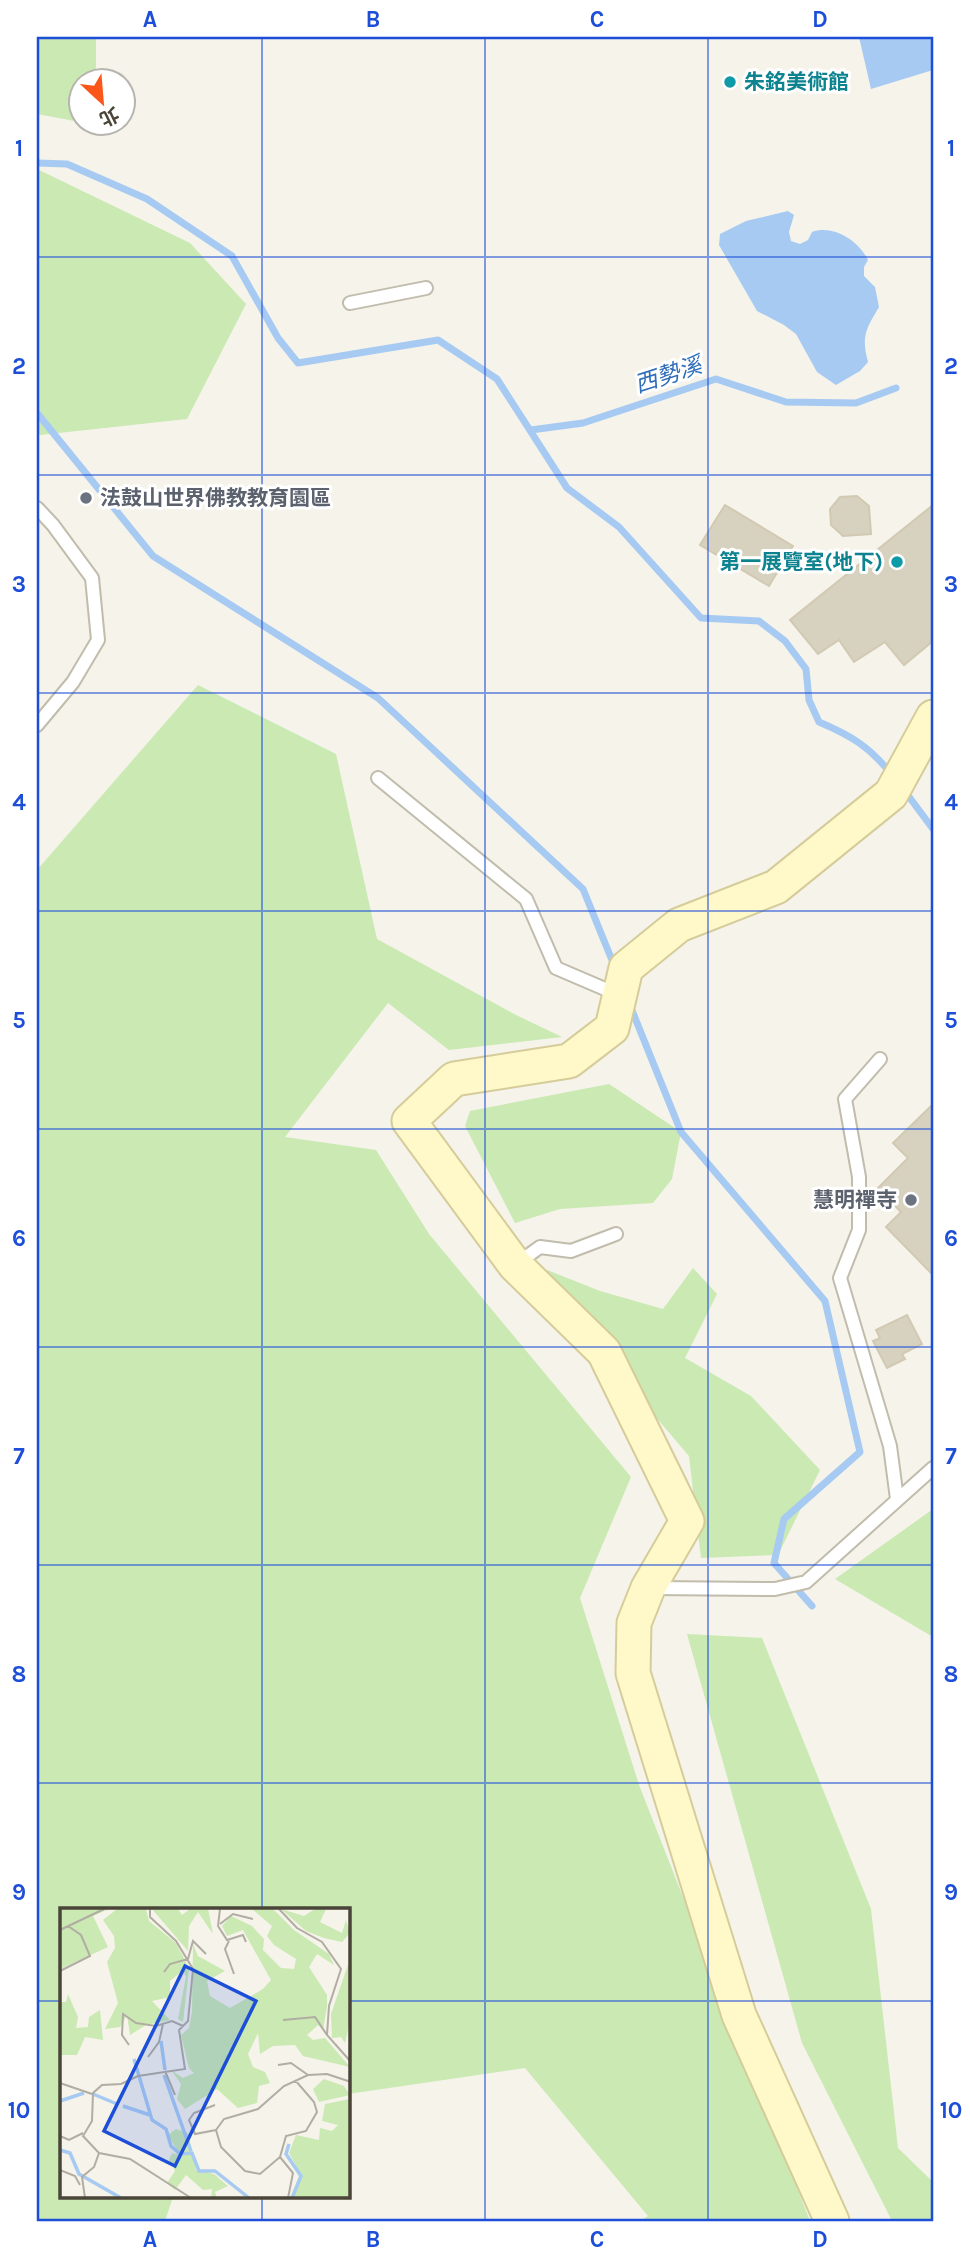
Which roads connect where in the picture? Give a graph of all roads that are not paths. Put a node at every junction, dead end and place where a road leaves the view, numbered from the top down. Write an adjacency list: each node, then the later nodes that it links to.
1 (426, 288): 2 (lane)
2 (350, 303)
3 (37, 508): 5 (lane)
4 (933, 717): 7 (street)
5 (37, 725)
6 (379, 778): 7 (lane)
7 (620, 995): 10 (street)
8 (880, 1059): 12 (lane)
9 (616, 1234): 10 (lane)
10 (515, 1265): 13 (street)
11 (933, 1468): 12 (lane)
12 (897, 1499): 13 (lane)
13 (648, 1588): 14 (street)
14 (832, 2221)

